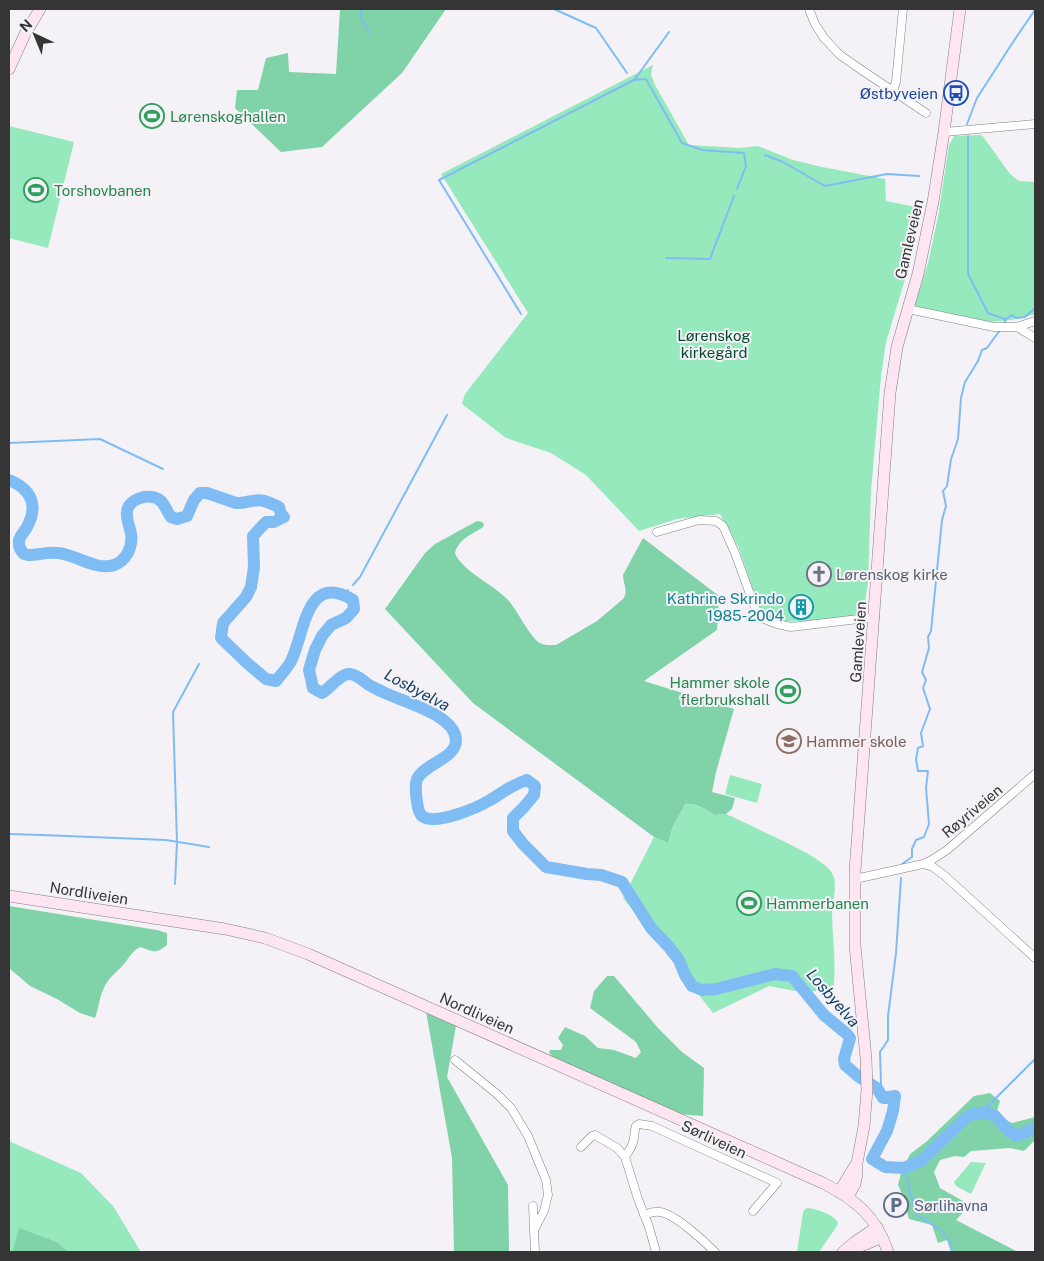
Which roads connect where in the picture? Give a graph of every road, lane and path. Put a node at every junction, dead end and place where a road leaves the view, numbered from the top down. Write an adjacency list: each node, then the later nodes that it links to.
1 (34, 9): 6 (main road)
2 (40, 9): 6 (main road)
3 (809, 9): 8 (street)
4 (903, 9): 8 (street)
5 (960, 9): 11 (main road, Gamleveien)
6 (25, 34): 7 (main road)
7 (9, 69)
8 (893, 91): 9 (street)
9 (926, 113)
10 (1035, 124): 11 (street)
11 (944, 132): 12 (main road, Gamleveien)
12 (908, 309): 14 (street); 17 (main road, Gamleveien)
13 (1035, 321): 14 (street)
14 (1018, 327): 15 (street)
15 (1035, 338)
16 (657, 532): 17 (street)
17 (875, 618): 20 (main road, Gamleveien)
18 (1035, 774): 19 (street, Røyriveien)
19 (923, 864): 20 (street, Røyriveien); 22 (street)
20 (855, 879): 26 (main road, Gamleveien)
21 (9, 896): 26 (main road, Nordliveien)
22 (1035, 958)
23 (455, 1060): 30 (street)
24 (581, 1147): 25 (street)
25 (625, 1157): 28 (street, Sørliveien); 29 (street)
26 (844, 1195): 31 (main road, Nordliveien)
27 (533, 1206): 30 (street)
28 (753, 1211)
29 (644, 1215): 34 (street); 35 (street)
30 (534, 1230): 33 (street)
31 (879, 1232): 32 (main road); 36 (main road, Nordliveien)
32 (845, 1251)
33 (535, 1252)
34 (656, 1252)
35 (715, 1252)
36 (888, 1252)

